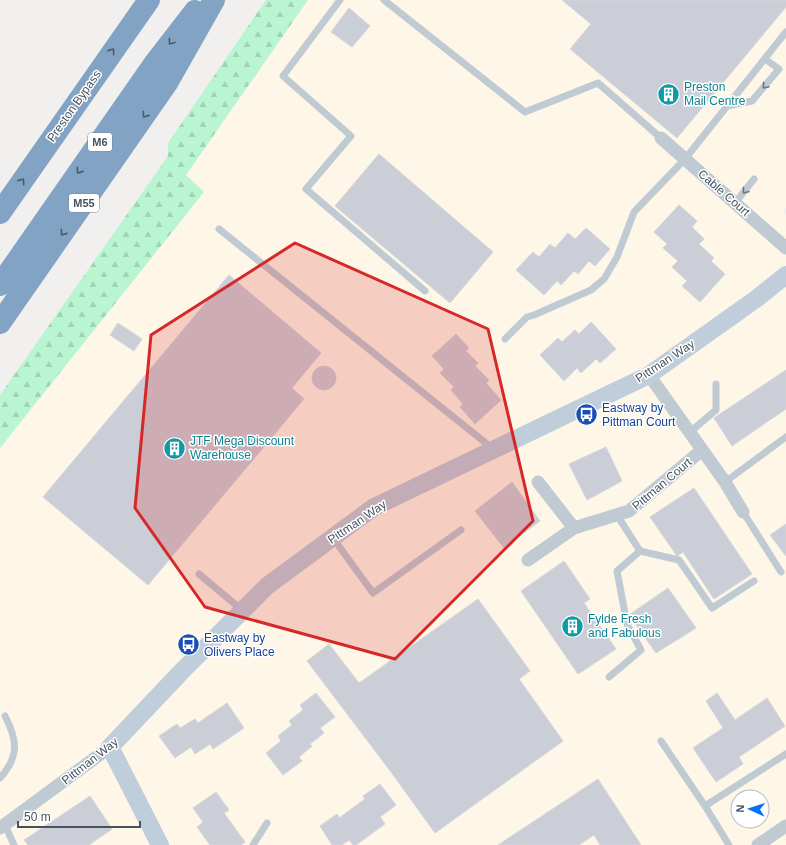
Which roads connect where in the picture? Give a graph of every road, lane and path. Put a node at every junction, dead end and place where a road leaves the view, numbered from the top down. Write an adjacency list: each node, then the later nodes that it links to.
1 (149, 0): 13 (highway, Preston Bypass, one-way to 1)
2 (203, 0): 17 (highway, M6, one-way to 17)
3 (214, 0): 19 (highway, M55, one-way to 19)
4 (340, 0): 18 (lane)
5 (384, 0): 9 (lane)
6 (786, 32): 7 (lane)
7 (765, 59): 8 (lane); 8 (lane, one-way to 8)
8 (727, 106): 10 (lane)
9 (661, 138): 10 (street, Cable Court)
10 (685, 159): 12 (street, Cable Court); 20 (lane)
11 (754, 179): 12 (lane, one-way to 12)
12 (735, 203): 15 (street, Cable Court)
13 (0, 213)
14 (219, 229): 25 (lane)
15 (786, 248)
16 (786, 275): 21 (street, Pittman Way)
17 (0, 285)
18 (425, 291)
19 (0, 323)
20 (505, 339)
21 (649, 375): 23 (street, Pittman Court); 25 (street, Pittman Way)
22 (716, 384): 23 (lane)
23 (690, 432): 26 (street, Pittman Court)
24 (786, 437): 28 (lane)
25 (494, 450): 33 (street, Pittman Way)
26 (702, 450): 28 (street, Pittman Court); 30 (street, Pittman Court)
27 (538, 482): 31 (street)
28 (725, 482): 29 (street, Pittman Court)
29 (743, 512): 36 (lane)
30 (617, 515): 31 (street, Pittman Court); 34 (lane)
31 (574, 528): 35 (street, Pittman Court)
32 (461, 530): 33 (lane)
33 (333, 538): 39 (street, Pittman Way)
34 (640, 551): 38 (lane); 40 (lane)
35 (528, 560)
36 (781, 572)
37 (199, 574): 39 (lane)
38 (754, 581)
39 (242, 610): 43 (street, Pittman Way)
40 (609, 677)
41 (5, 716): 45 (lane)
42 (661, 741): 46 (lane)
43 (110, 747): 49 (street, Pittman Way); 52 (street)
44 (786, 754): 46 (lane)
45 (0, 778)
46 (705, 806): 54 (lane)
47 (266, 823): 53 (lane)
48 (786, 826): 50 (street)
49 (2, 827): 51 (lane)
50 (765, 843)
51 (14, 845)
52 (160, 845)
53 (253, 845)
54 (729, 845)

